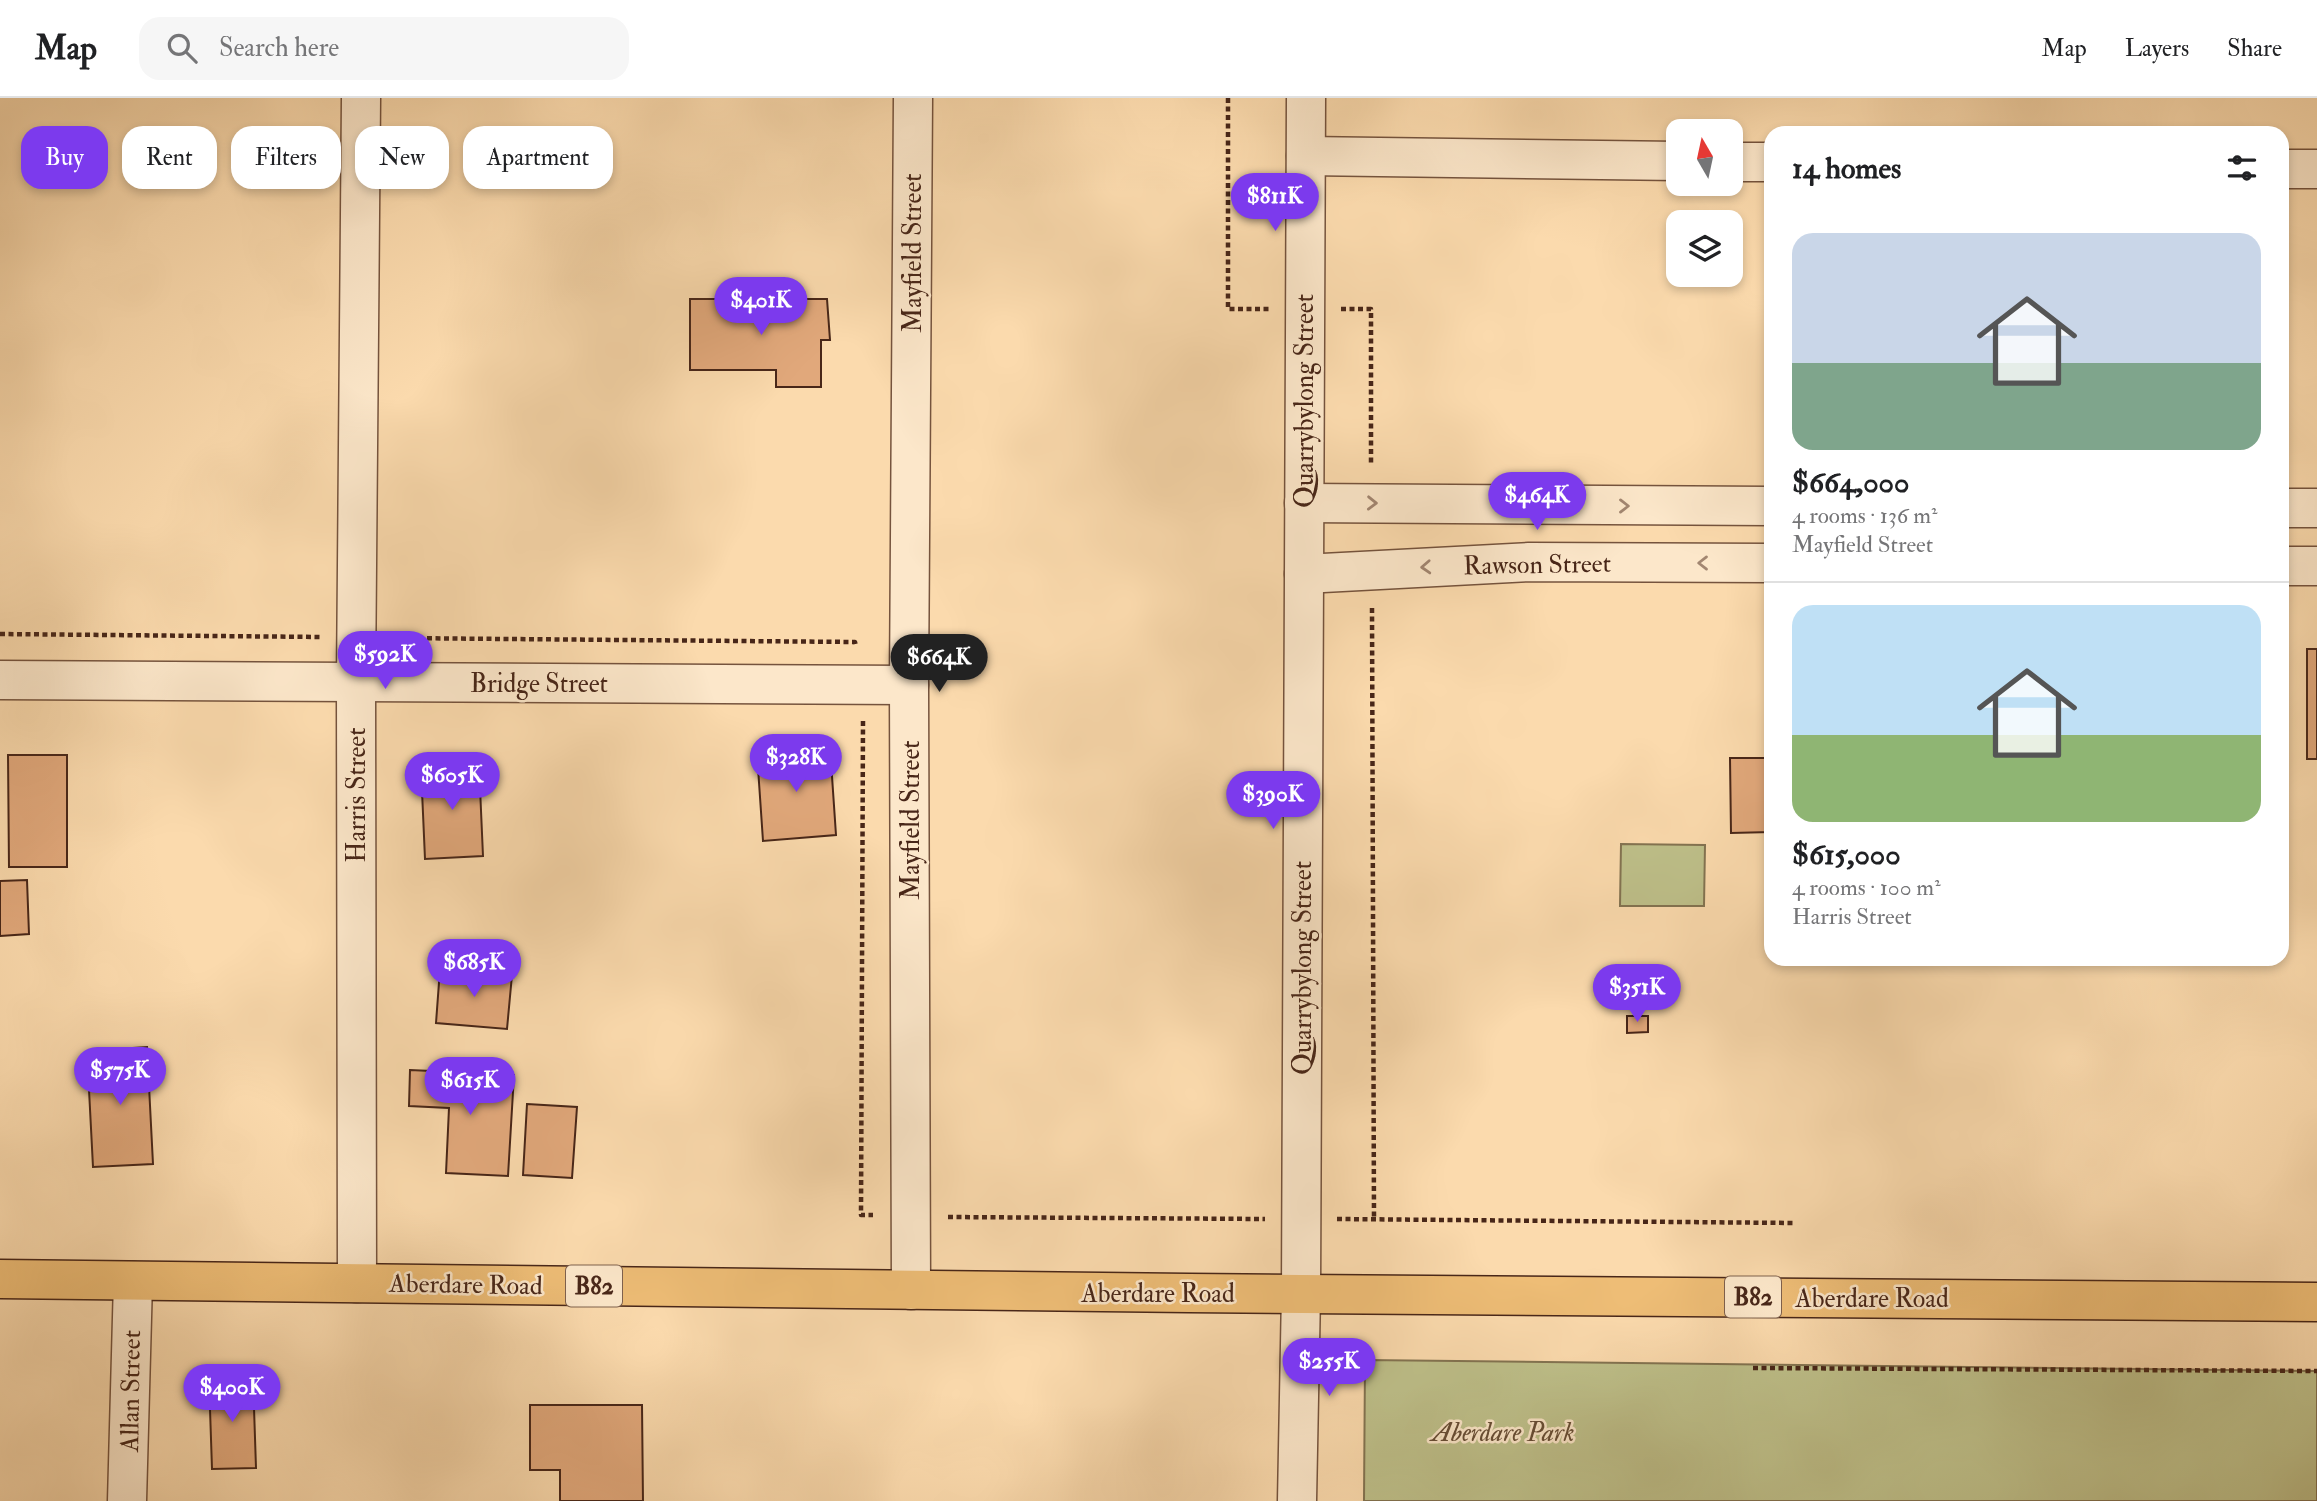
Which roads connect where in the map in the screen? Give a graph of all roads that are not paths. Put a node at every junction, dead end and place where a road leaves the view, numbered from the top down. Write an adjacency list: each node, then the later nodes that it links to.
1 (361, 98): 19 (street, Harris Street)
2 (913, 98): 20 (street, Mayfield Street)
3 (1306, 98): 4 (street, Quarrybylong Street)
4 (1306, 156): 5 (street); 10 (street, Quarrybylong Street)
5 (1666, 161)
6 (1743, 162): 7 (street)
7 (1764, 162)
8 (2289, 169): 9 (street)
9 (2317, 169)
10 (1304, 503): 11 (street, one-way to 11); 17 (street, Quarrybylong Street)
11 (1764, 506)
12 (2289, 508): 13 (street)
13 (2317, 508)
14 (1764, 563): 17 (street, Rawson Street, one-way to 17)
15 (2289, 566): 16 (street)
16 (2317, 566)
17 (1304, 574): 25 (street, Quarrybylong Street)
18 (0, 680): 19 (street, Bridge Street)
19 (355, 682): 20 (street, Bridge Street); 23 (street, Harris Street)
20 (909, 685): 24 (street, Mayfield Street)
21 (0, 1279): 22 (main road, Aberdare Road / B82)
22 (133, 1280): 23 (main road, Aberdare Road / B82); 27 (street, Allan Street)
23 (357, 1283): 24 (main road, Aberdare Road / B82)
24 (911, 1290): 25 (main road, Aberdare Road / B82)
25 (1301, 1293): 26 (main road, Aberdare Road / B82); 28 (street, Quarrybylong Street)
26 (2317, 1302)
27 (127, 1501)
28 (1297, 1501)

